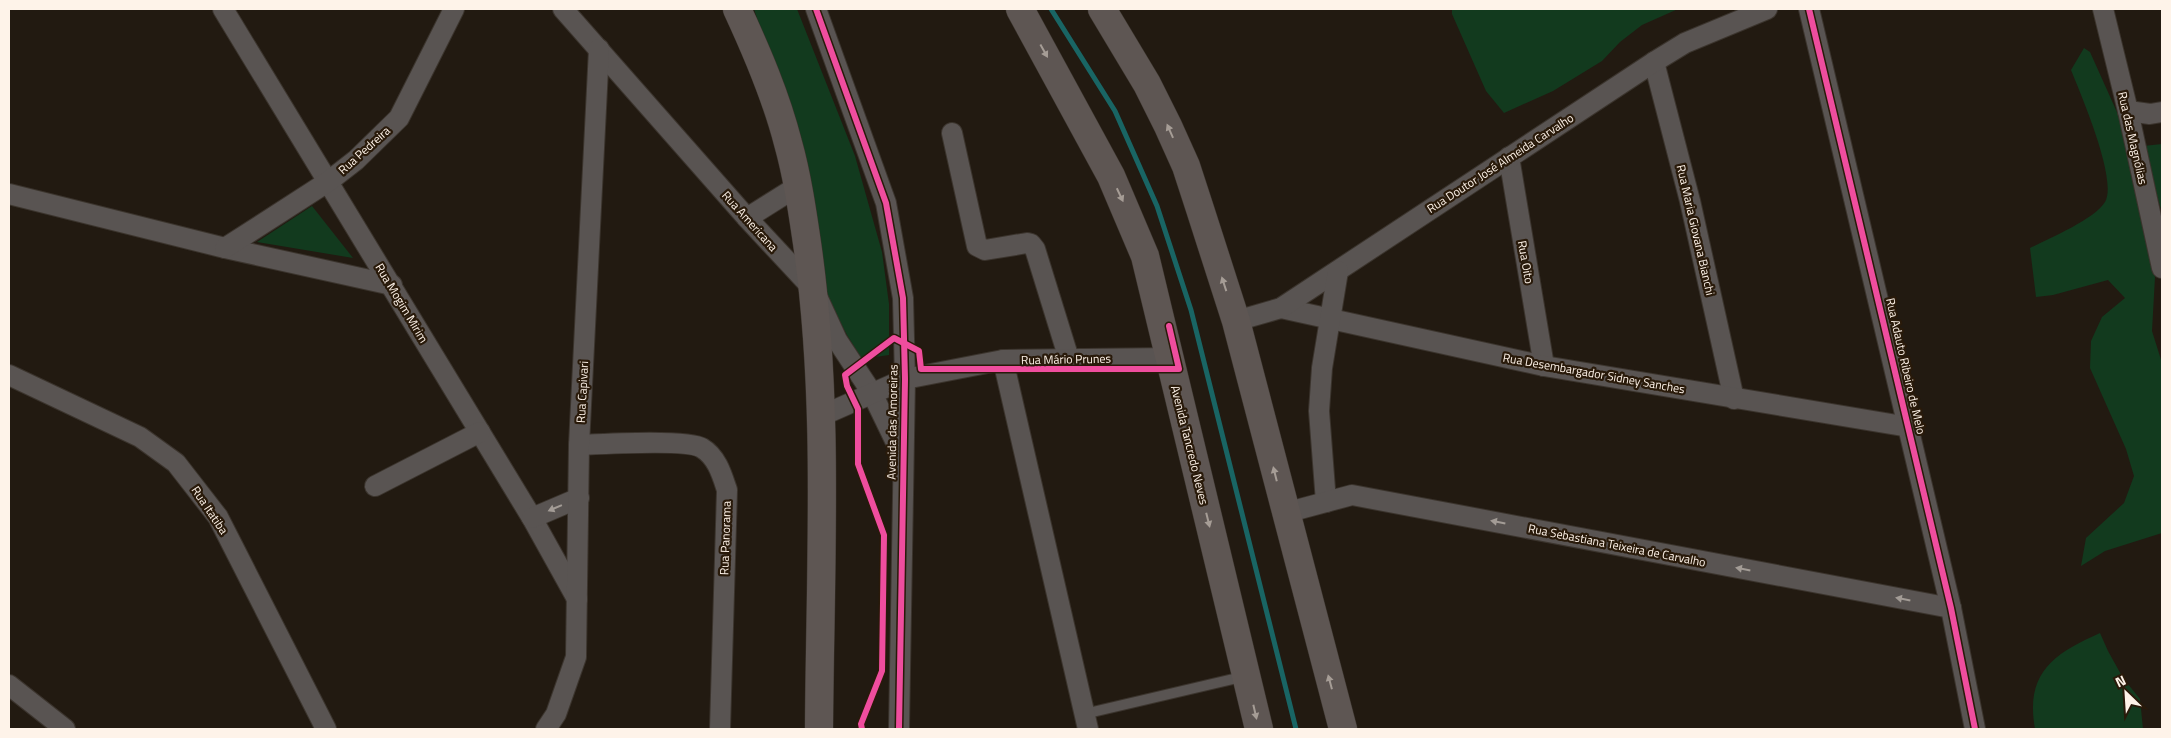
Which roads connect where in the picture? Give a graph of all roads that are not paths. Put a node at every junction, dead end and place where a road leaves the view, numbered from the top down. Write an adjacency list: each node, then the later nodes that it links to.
1 (223, 9): 17 (street, Rua Mogim Mirim)
2 (454, 9): 17 (street, Rua Pedreira)
3 (563, 9): 11 (street, Rua Americana)
4 (737, 9): 18 (main road)
5 (816, 9): 34 (street, Avenida das Amoreiras)
6 (1020, 9): 29 (main road, Avenida Tancredo Neves, one-way to 29)
7 (1102, 9): 28 (main road, one-way to 7)
8 (1767, 9): 12 (street, Rua Doutor José Almeida Carvalho)
9 (1810, 9): 38 (street, Rua Adauto Ribeiro de Melo)
10 (2102, 9): 13 (street, Rua das Magnólias)
11 (599, 49): 20 (street, Rua Americana); 40 (street, Rua Capivari)
12 (1654, 62): 16 (street, Rua Doutor José Almeida Carvalho); 36 (street, Rua Maria Giovana Bianchi)
13 (2128, 110): 14 (street); 22 (street, Rua das Magnólias)
14 (2162, 112)
15 (952, 133): 30 (street)
16 (1509, 157): 23 (street, Rua Doutor José Almeida Carvalho); 32 (street, Rua Oito)
17 (329, 181): 21 (street, Rua Pedreira); 24 (street, Rua Mogim Mirim)
18 (798, 186): 20 (street); 25 (main road)
19 (9, 194): 21 (street)
20 (747, 218): 25 (street, Rua Americana)
21 (225, 248): 24 (street)
22 (2162, 268)
23 (1338, 271): 26 (street, Rua Doutor José Almeida Carvalho); 27 (street)
24 (392, 285): 39 (street, Rua Mogim Mirim)
25 (814, 290): 35 (street, Rua Americana); 37 (main road)
26 (1281, 308): 27 (street, Rua Desembargador Sidney Sanches); 28 (street, Rua Doutor José Almeida Carvalho)
27 (1329, 318): 32 (street, Rua Desembargador Sidney Sanches); 44 (street)
28 (1236, 321): 45 (main road, one-way to 28)
29 (1170, 358): 30 (street, Rua Mário Prunes); 49 (main road, Avenida Tancredo Neves, one-way to 49)
30 (1069, 359): 31 (street, Rua Mário Prunes)
31 (1003, 360): 34 (street, Rua Mário Prunes); 51 (street)
32 (1544, 366): 36 (street, Rua Desembargador Sidney Sanches)
33 (9, 375): 53 (street, Rua Itatiba)
34 (905, 379): 35 (street, Rua Mário Prunes); 41 (street, Avenida das Amoreiras)
35 (872, 393): 37 (street, Rua Mário Prunes); 41 (street, Rua Americana)
36 (1734, 399): 38 (street, Rua Desembargador Sidney Sanches)
37 (821, 416): 56 (main road)
38 (1909, 427): 48 (street, Rua Adauto Ribeiro de Melo)
39 (480, 432): 42 (street); 46 (street, Rua Mogim Mirim)
40 (579, 445): 43 (street, Rua Capivari); 55 (street, Rua Panorama)
41 (903, 458): 57 (street, Avenida das Amoreiras)
42 (375, 486)
43 (579, 498): 46 (street, one-way to 46); 47 (street, Rua Capivari)
44 (1326, 502): 45 (street, Rua Sebastiana Teixeira de Carvalho); 48 (street, Rua Sebastiana Teixeira de Carvalho, one-way to 44)
45 (1285, 513): 59 (main road, one-way to 45)
46 (532, 518): 47 (street, Rua Mogim Mirim)
47 (576, 599): 54 (street, Rua Capivari)
48 (1951, 608): 60 (street, Rua Adauto Ribeiro de Melo)
49 (1247, 676): 51 (lane); 58 (main road, Avenida Tancredo Neves, one-way to 58)
50 (9, 685): 52 (street)
51 (1086, 722)
52 (65, 729)
53 (326, 729)
54 (546, 729)
55 (720, 729)
56 (819, 729)
57 (900, 729)
58 (1259, 729)
59 (1343, 729)
60 (1975, 729)

